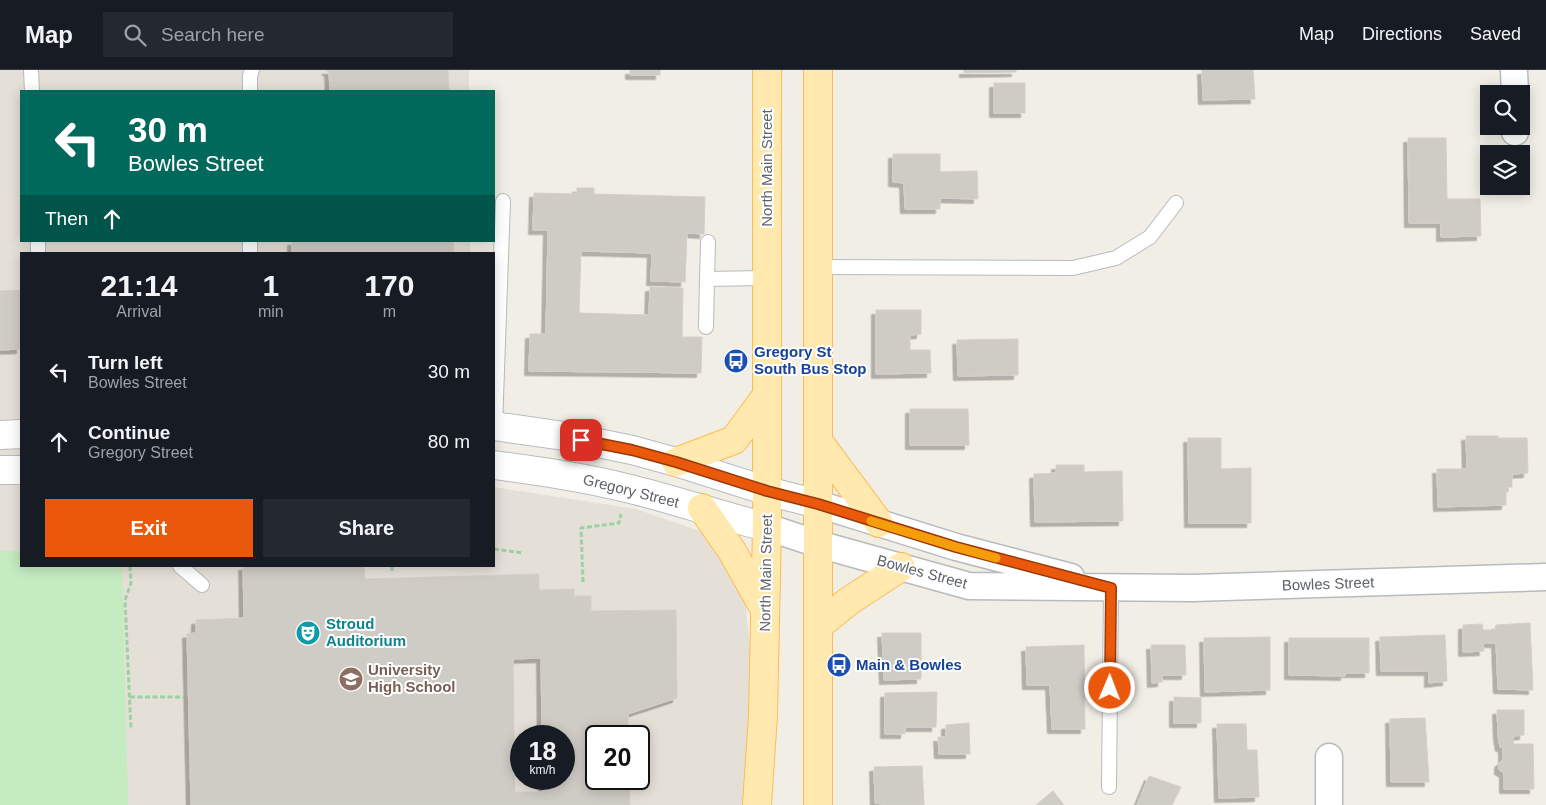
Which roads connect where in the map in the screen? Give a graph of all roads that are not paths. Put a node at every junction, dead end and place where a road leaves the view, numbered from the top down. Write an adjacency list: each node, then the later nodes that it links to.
1 (31, 70): 7 (lane)
2 (252, 70): 8 (lane)
3 (767, 70): 14 (main road, North Main Street)
4 (818, 70): 12 (main road)
5 (1514, 70): 6 (street)
6 (1514, 85)
7 (32, 90)
8 (250, 90)
9 (503, 201): 17 (lane)
10 (1176, 202): 12 (lane)
11 (708, 242): 13 (lane)
12 (818, 267): 21 (main road)
13 (707, 278): 14 (lane); 15 (lane)
14 (767, 278): 16 (main road, North Main Street)
15 (706, 327)
16 (767, 395): 22 (main road); 26 (main road, North Main Street)
17 (495, 401)
18 (495, 426): 22 (main road)
19 (20, 434): 20 (main road)
20 (0, 435)
21 (818, 440): 27 (main road); 29 (main road)
22 (676, 462): 26 (main road)
23 (495, 465): 28 (main road, Gregory Street)
24 (0, 470): 25 (main road)
25 (20, 470)
26 (767, 491): 27 (main road); 30 (main road, North Main Street)
27 (818, 504): 29 (street, Bowles Street); 31 (main road)
28 (702, 508): 30 (main road, Gregory Street); 37 (main road)
29 (879, 523): 36 (street, Bowles Street)
30 (767, 526): 31 (street, Bowles Street); 37 (main road, North Main Street)
31 (818, 544): 33 (street, Bowles Street); 38 (main road)
32 (181, 567): 35 (lane)
33 (901, 567): 36 (street, Bowles Street); 38 (main road)
34 (1546, 578): 36 (street, Bowles Street)
35 (202, 585)
36 (1111, 588): 40 (lane)
37 (765, 611): 41 (main road, North Main Street)
38 (818, 626): 42 (main road)
39 (1328, 757): 43 (street)
40 (1109, 787)
41 (757, 805)
42 (818, 805)
43 (1329, 805)

